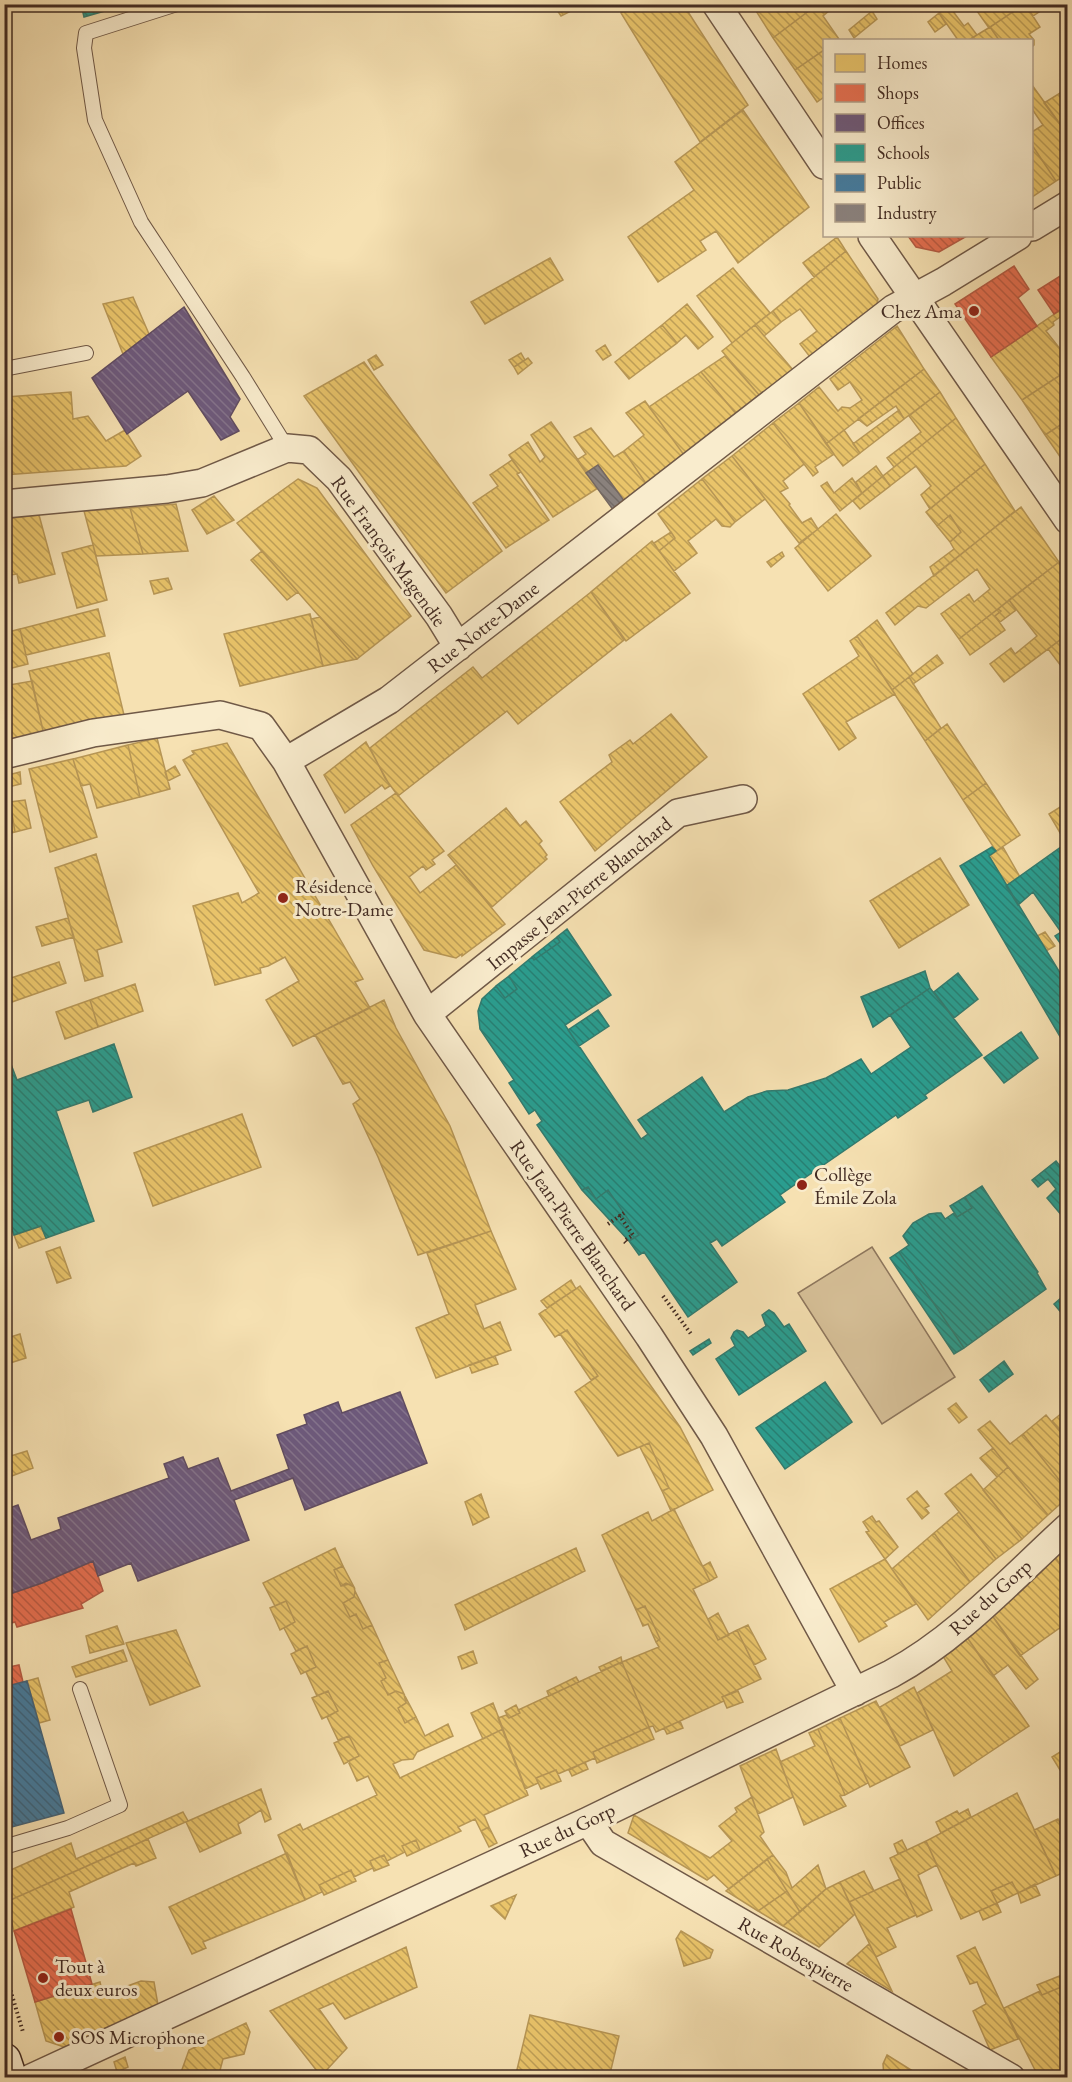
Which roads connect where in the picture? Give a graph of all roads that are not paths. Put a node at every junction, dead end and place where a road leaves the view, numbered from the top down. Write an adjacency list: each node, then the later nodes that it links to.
1 (177, 4): 11 (lane)
2 (716, 4): 3 (street)
3 (823, 162)
4 (1068, 205): 5 (street)
5 (1033, 226)
6 (873, 237): 8 (street)
7 (1016, 237): 8 (street, Rue Notre-Dame)
8 (915, 297): 13 (street); 14 (street, Rue Notre-Dame)
9 (86, 353): 10 (lane)
10 (4, 369)
11 (286, 448): 12 (street); 14 (street, Rue François Magendie)
12 (4, 504)
13 (1068, 520)
14 (458, 647): 16 (street, Rue Notre-Dame)
15 (4, 755): 16 (street)
16 (286, 761): 18 (street, Rue Jean-Pierre Blanchard)
17 (743, 799): 18 (street, Impasse Jean-Pierre Blanchard)
18 (427, 1014): 21 (street, Rue Jean-Pierre Blanchard)
19 (1068, 1527): 21 (street, Rue du Gorp)
20 (80, 1689): 23 (lane)
21 (855, 1692): 22 (street, Rue du Gorp)
22 (588, 1821): 25 (street, Rue du Gorp); 26 (street, Rue Robespierre)
23 (4, 1847)
24 (4, 2060): 25 (main road)
25 (26, 2077)
26 (1011, 2078)

